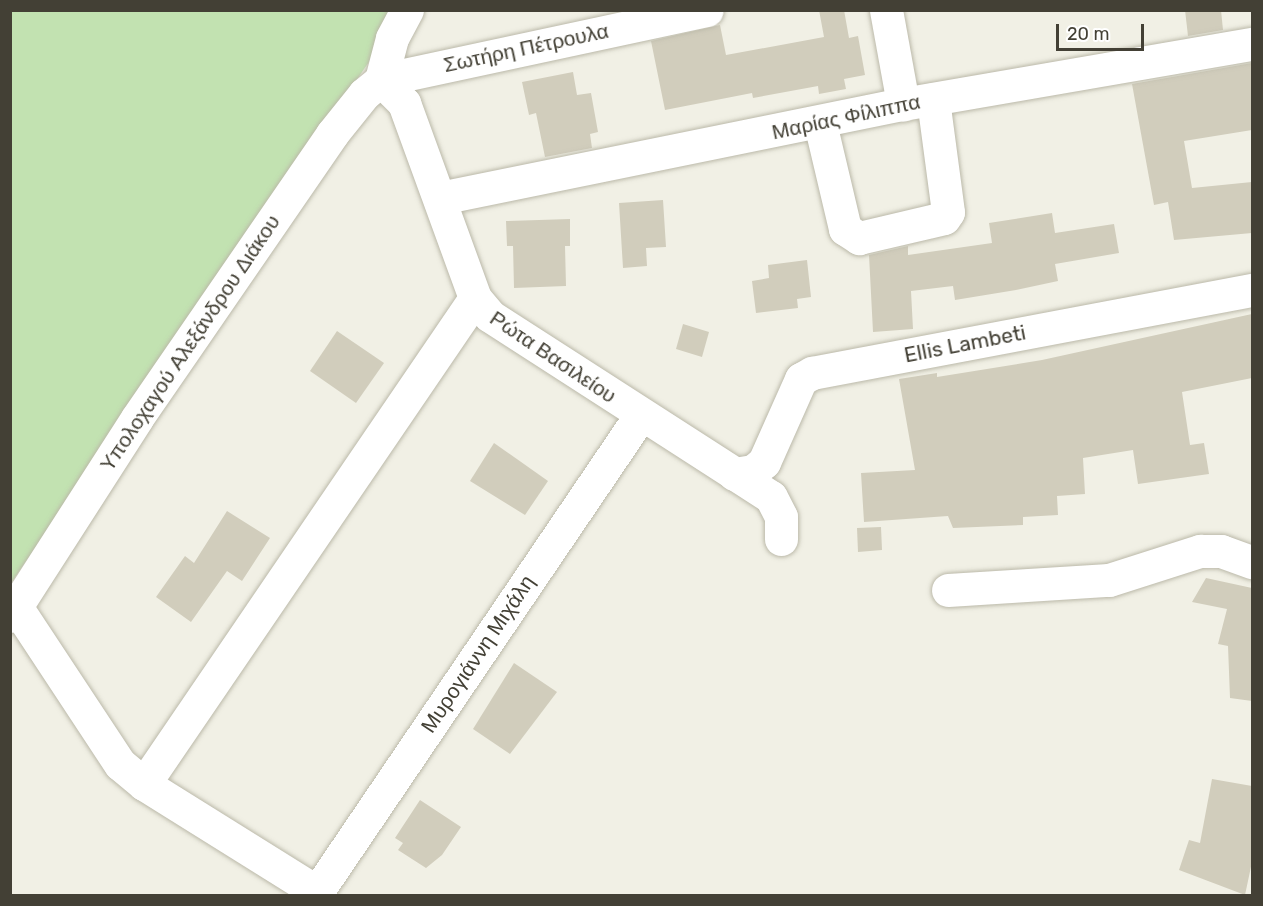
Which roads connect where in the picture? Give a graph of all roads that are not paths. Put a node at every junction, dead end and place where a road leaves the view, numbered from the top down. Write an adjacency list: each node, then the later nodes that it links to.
1 (407, 10): 5 (street)
2 (707, 10): 5 (street, Σωτήρη Πέτρουλα)
3 (886, 10): 6 (street)
4 (1252, 44): 6 (street, Μαρίας Φίλιππα)
5 (381, 80): 8 (street, Ρώτα Βασιλείου); 16 (street, Υπολοχαγού Αλεξάνδρου Διάκου)
6 (918, 101): 7 (street, Μαρίας Φίλιππα); 7 (street)
7 (820, 123): 8 (street, Μαρίας Φίλιππα)
8 (440, 198): 10 (street, Ρώτα Βασιλείου)
9 (1252, 290): 12 (street, Ellis Lambeti)
10 (475, 298): 11 (street, Ρώτα Βασιλείου); 17 (street)
11 (640, 416): 12 (street, Ρώτα Βασιλείου); 17 (street, Μυρογιάννη Μιχάλη)
12 (734, 474): 13 (street, Ρώτα Βασιλείου)
13 (781, 539)
14 (1252, 562): 15 (street)
15 (948, 590)
16 (14, 612): 17 (street)
17 (144, 784)

